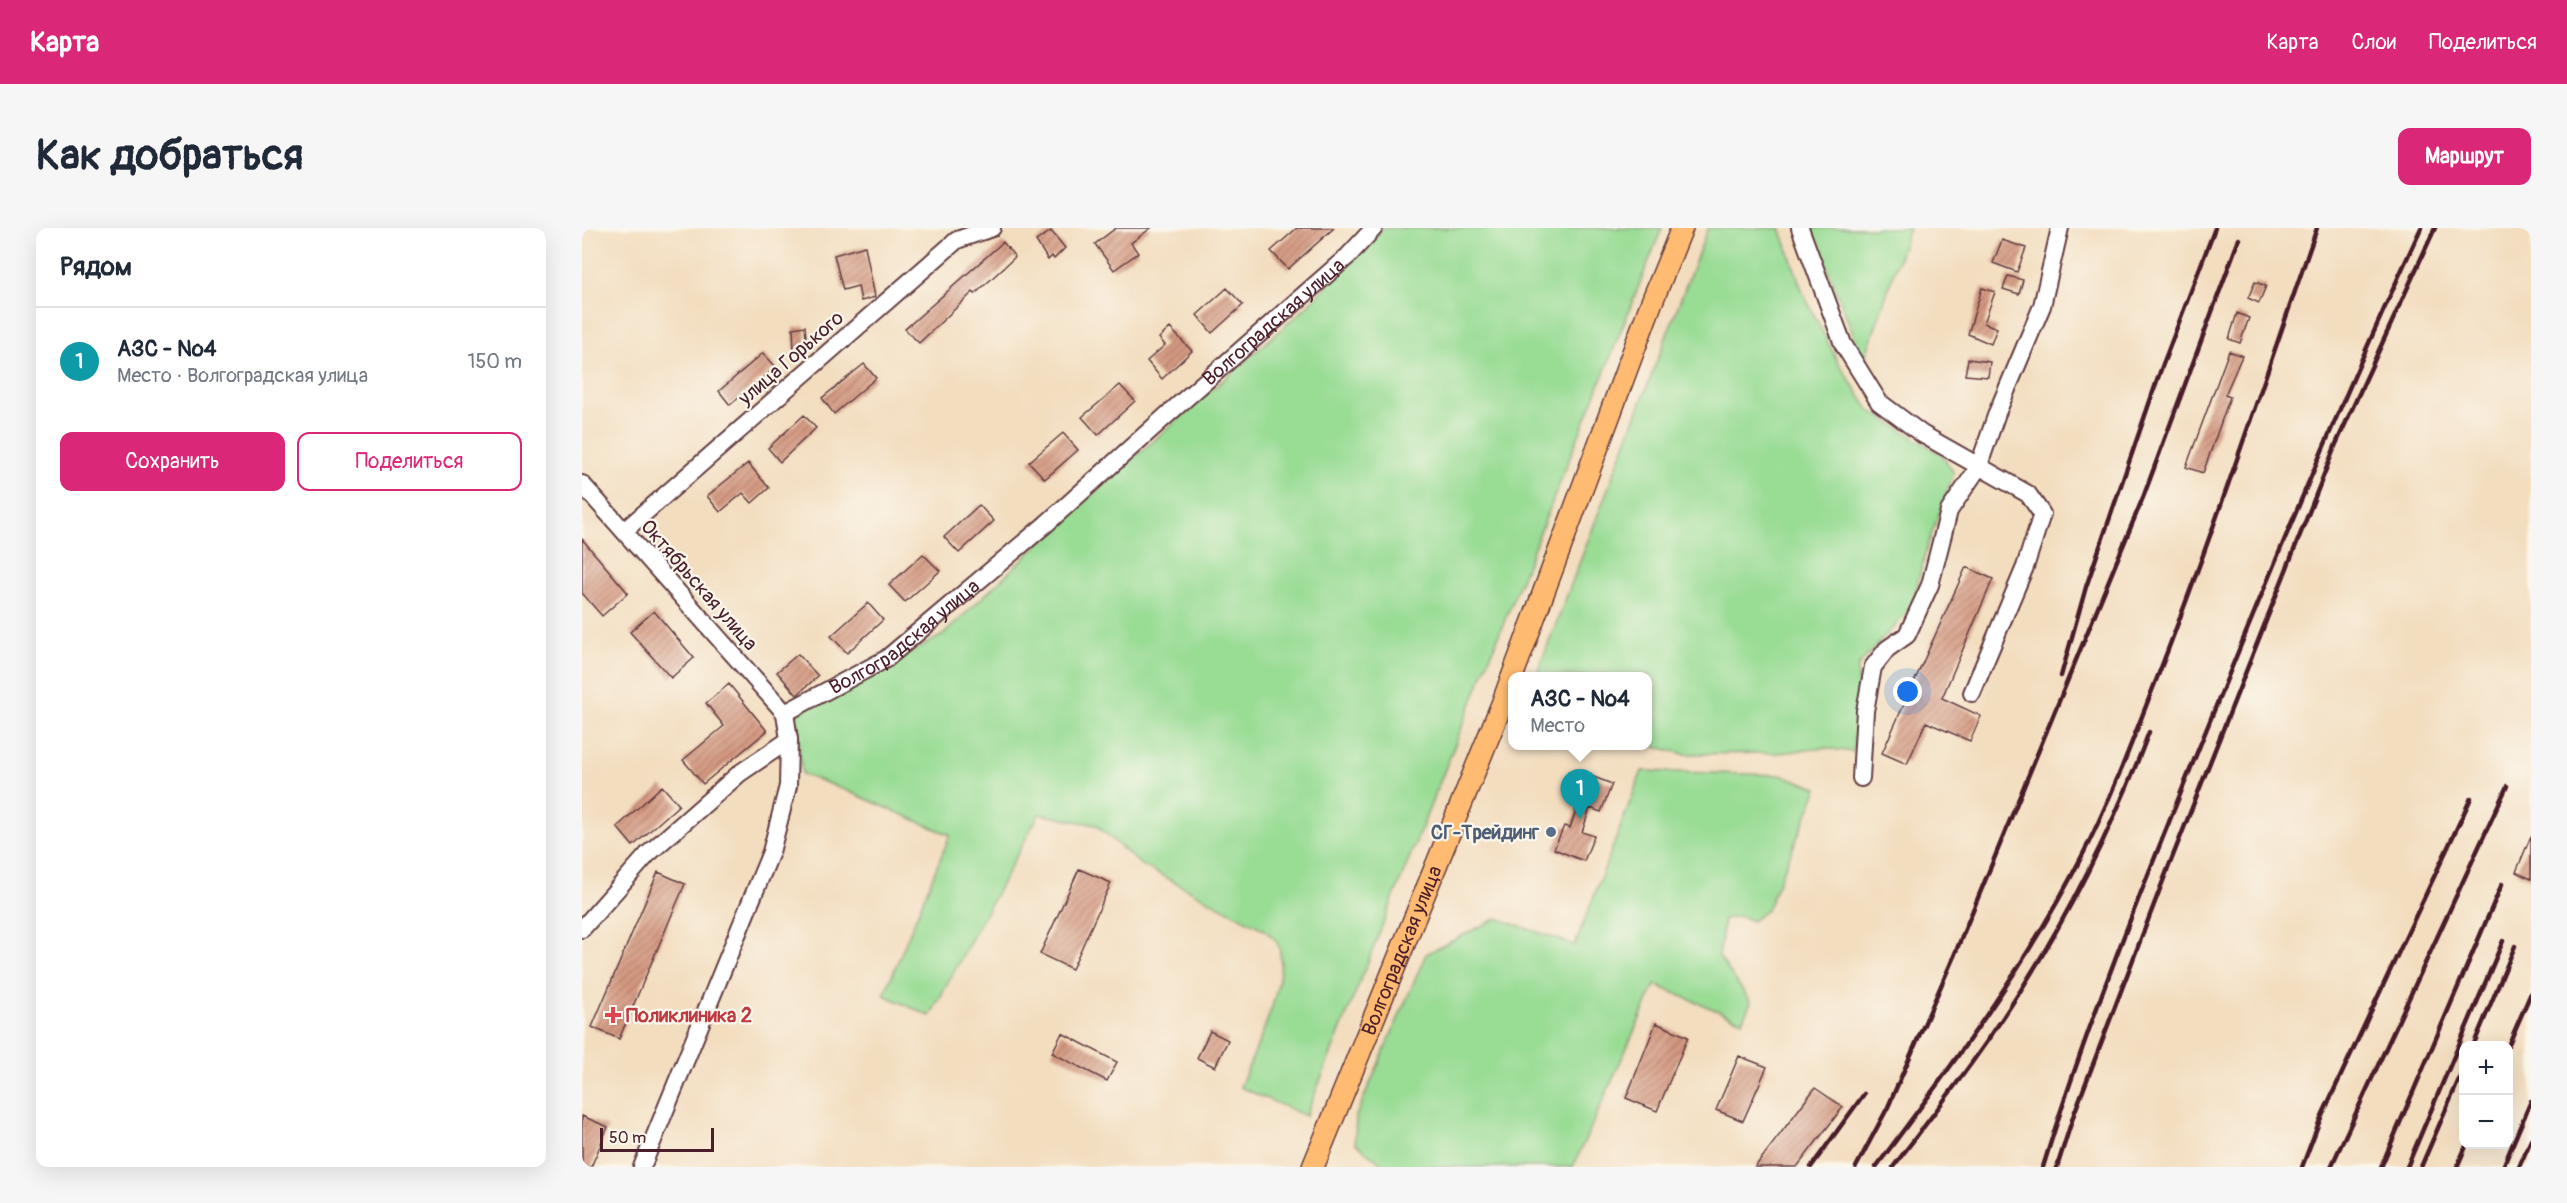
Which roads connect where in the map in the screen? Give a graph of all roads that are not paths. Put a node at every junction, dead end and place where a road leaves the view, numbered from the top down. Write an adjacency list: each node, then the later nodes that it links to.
1 (992, 228): 8 (street, улица Горького)
2 (1374, 228): 12 (street, Волгоградская улица)
3 (1682, 228): 9 (main road, Волгоградская улица)
4 (1800, 228): 6 (street)
5 (2060, 228): 6 (street)
6 (1978, 468): 11 (street); 14 (street)
7 (582, 484): 8 (street, Октябрьская улица)
8 (624, 531): 12 (street, Октябрьская улица)
9 (1514, 672)
10 (1508, 688): 17 (main road, Волгоградская улица)
11 (1972, 693)
12 (785, 713): 13 (street)
13 (789, 740): 15 (street); 16 (street)
14 (1861, 778)
15 (582, 930)
16 (642, 1167)
17 (1313, 1167)

